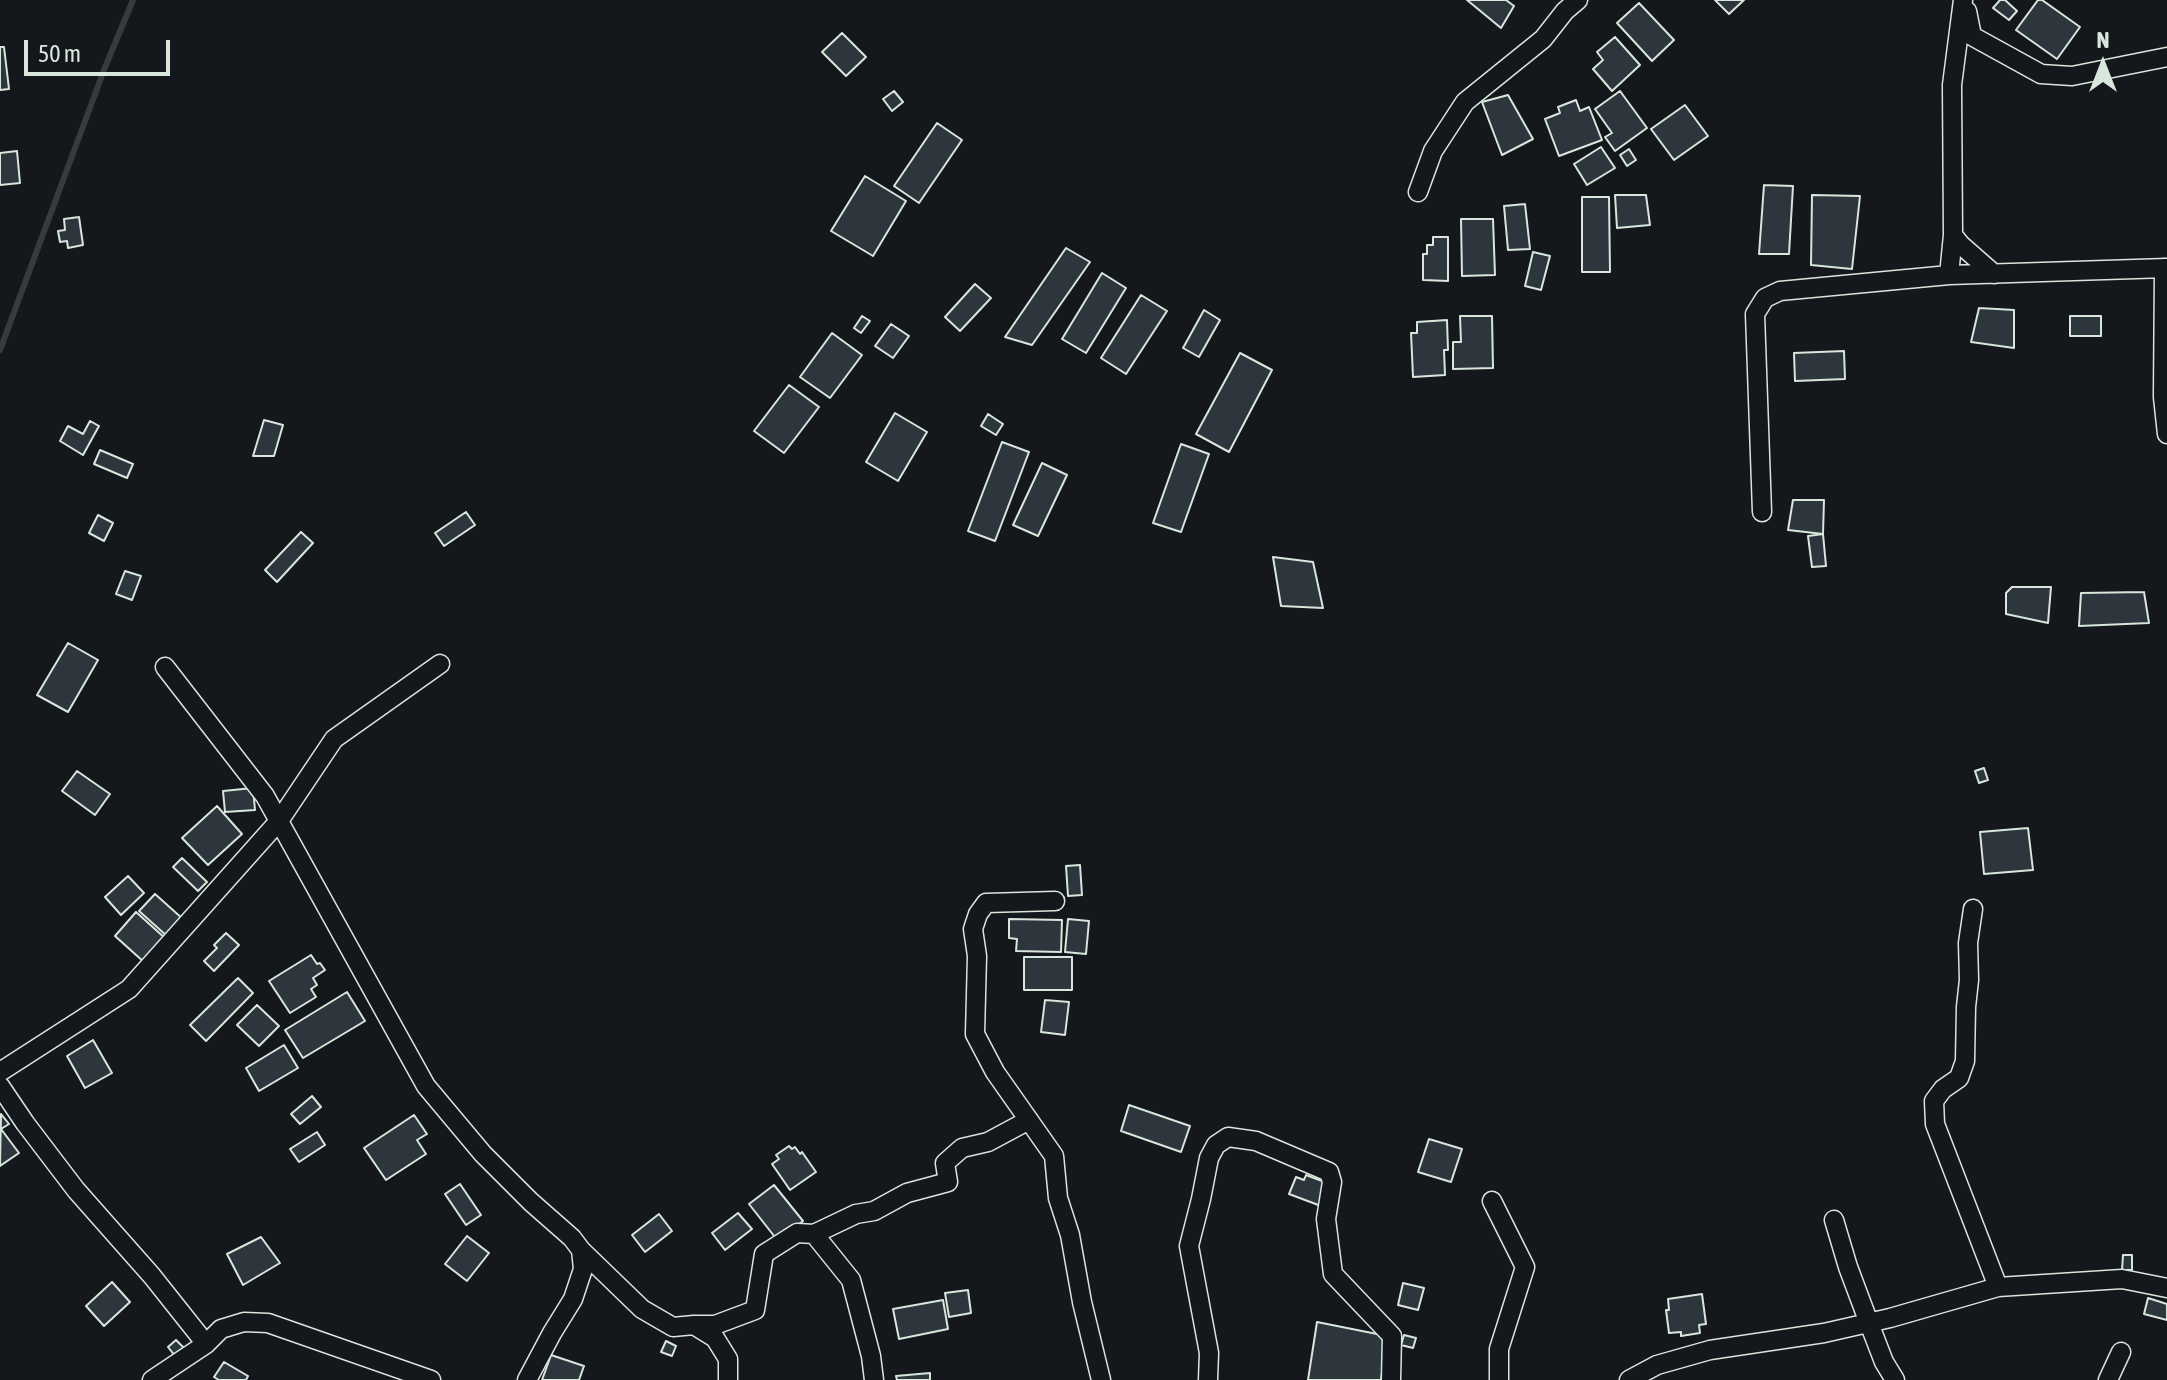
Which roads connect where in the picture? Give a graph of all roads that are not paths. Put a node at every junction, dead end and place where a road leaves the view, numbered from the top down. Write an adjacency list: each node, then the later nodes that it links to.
1 (1578, 0): 4 (street)
2 (1964, 0): 3 (street); 5 (street)
3 (2167, 57)
4 (1418, 192)
5 (1953, 235): 7 (street); 8 (street)
6 (2165, 268): 7 (street); 9 (street)
7 (1994, 274): 8 (street)
8 (1949, 275): 10 (street)
9 (2167, 434)
10 (1762, 512)
11 (440, 664): 13 (street)
12 (165, 667): 13 (street)
13 (279, 821): 16 (street); 22 (street)
14 (1055, 901): 18 (street)
15 (1973, 909): 23 (street)
16 (0, 1072)
17 (0, 1086): 27 (street)
18 (1029, 1120): 21 (street); 34 (street)
19 (1492, 1201): 37 (street)
20 (1834, 1220): 25 (street)
21 (814, 1234): 26 (street); 33 (street)
22 (581, 1250): 26 (street); 31 (street)
23 (1998, 1287): 24 (street); 25 (street)
24 (2167, 1288)
25 (1869, 1323): 38 (street); 39 (street)
26 (694, 1325): 32 (street)
27 (206, 1344): 29 (street); 30 (street)
28 (2121, 1352): 40 (street)
29 (152, 1380)
30 (431, 1380)
31 (527, 1380)
32 (728, 1380)
33 (874, 1380)
34 (1101, 1380)
35 (1208, 1380): 36 (street)
36 (1391, 1380)
37 (1499, 1380)
38 (1629, 1380)
39 (1895, 1380)
40 (2108, 1380)

